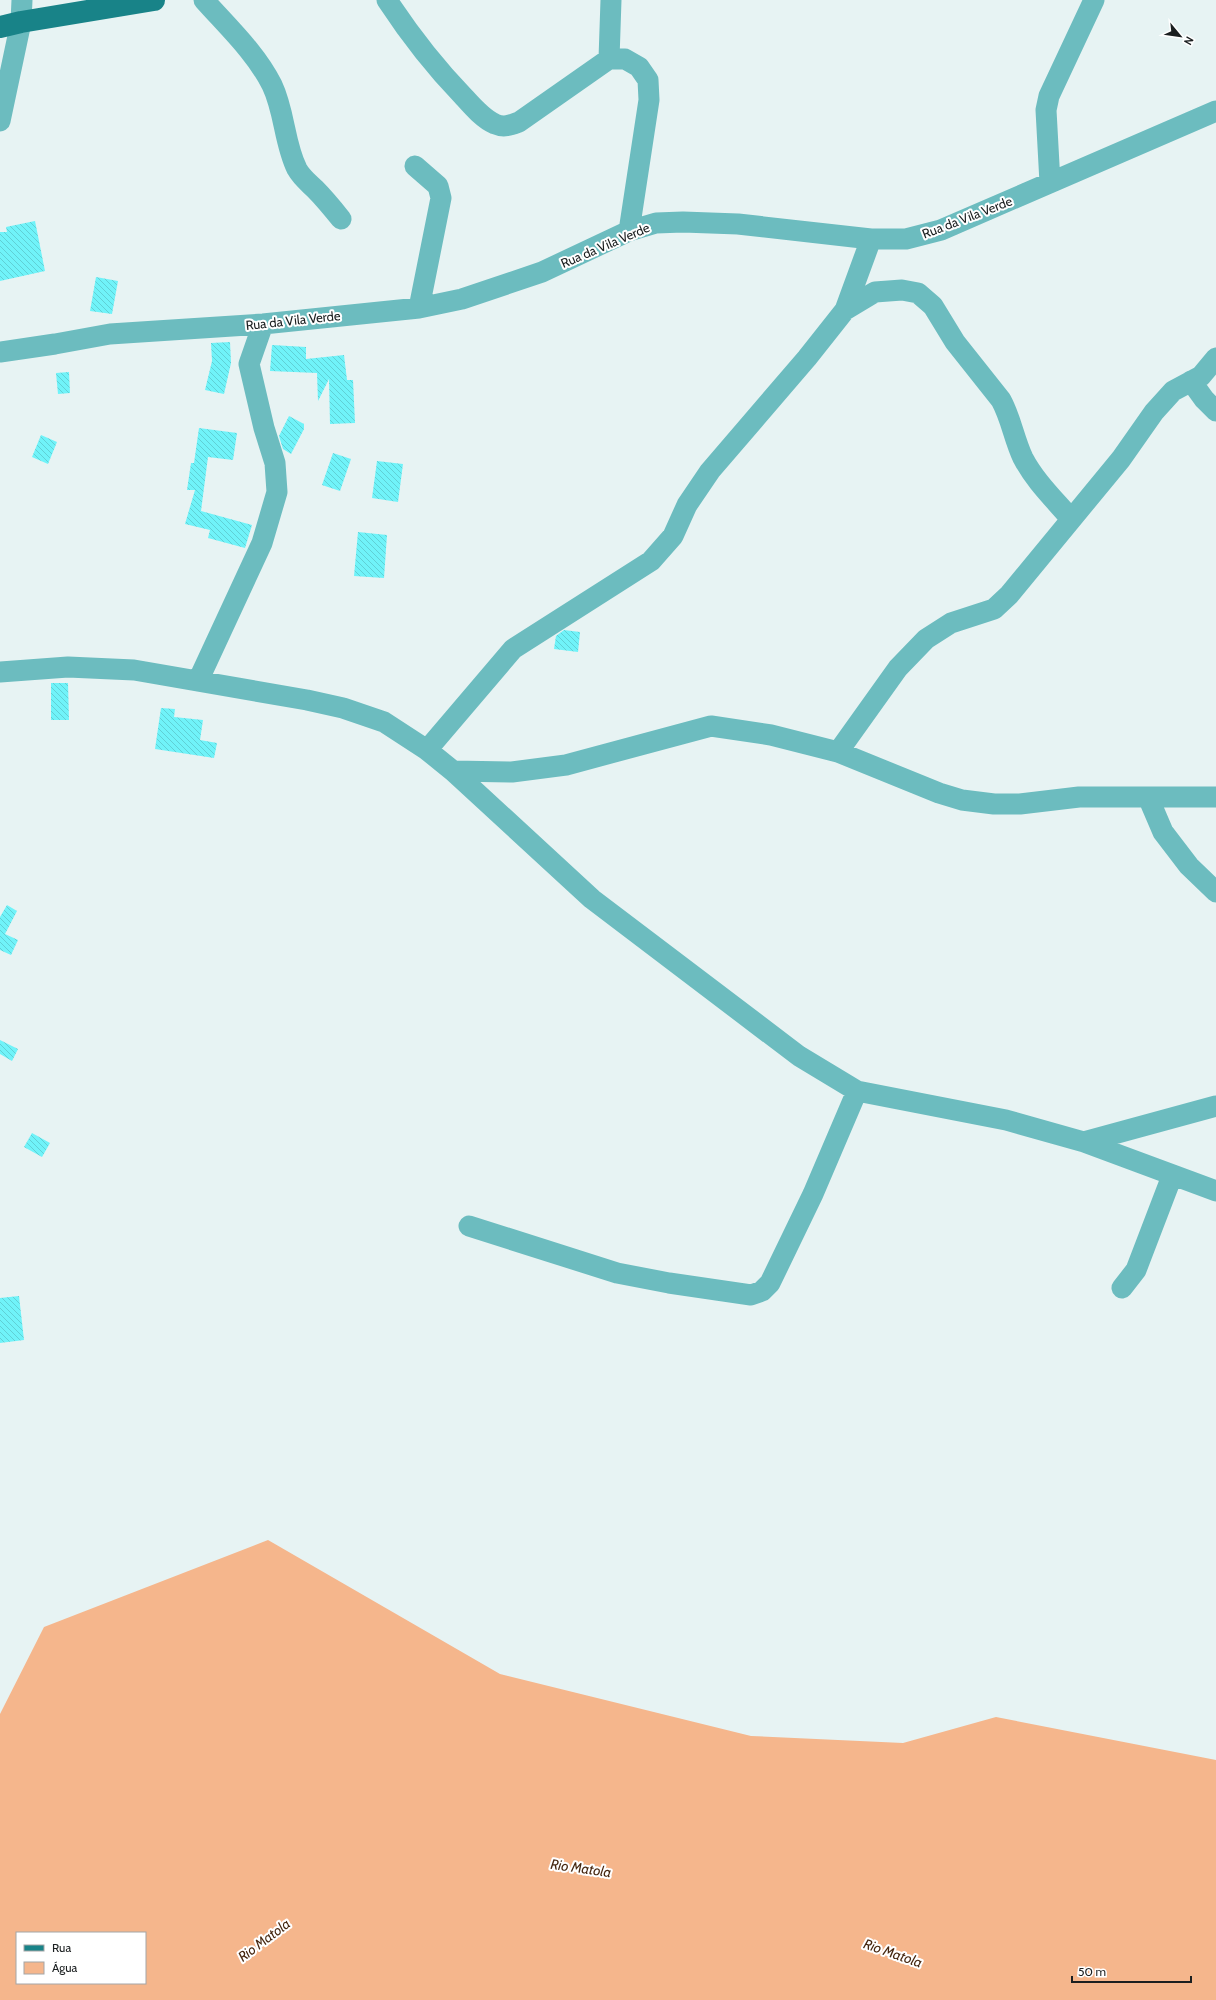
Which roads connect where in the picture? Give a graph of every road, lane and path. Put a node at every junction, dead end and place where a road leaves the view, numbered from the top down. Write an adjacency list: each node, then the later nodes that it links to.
1 (22, 0): 7 (street)
2 (154, 0): 7 (main road)
3 (204, 0): 14 (street)
4 (388, 0): 9 (street)
5 (611, 0): 9 (street)
6 (1094, 0): 13 (street)
7 (21, 22): 8 (main road); 11 (street)
8 (0, 27)
9 (609, 59): 15 (street)
10 (1216, 111): 13 (street, Rua da Vila Verde)
11 (0, 121)
12 (414, 166): 17 (street)
13 (1050, 183): 16 (street, Rua da Vila Verde)
14 (341, 219)
15 (630, 231): 16 (street, Rua da Vila Verde); 17 (street, Rua da Vila Verde)
16 (871, 239): 18 (street)
17 (419, 308): 19 (street, Rua da Vila Verde)
18 (845, 310): 24 (street); 27 (street)
19 (263, 324): 20 (street, Rua da Vila Verde); 26 (street)
20 (0, 352)
21 (1216, 358): 22 (street)
22 (1191, 381): 23 (street); 24 (street)
23 (1216, 411)
24 (1071, 519): 28 (street)
25 (0, 672): 26 (street)
26 (198, 681): 27 (street)
27 (427, 750): 29 (street)
28 (838, 752): 29 (street); 30 (street)
29 (454, 771): 33 (street)
30 (1148, 797): 31 (street); 32 (street)
31 (1216, 797)
32 (1216, 892)
33 (856, 1091): 35 (street); 38 (street)
34 (1216, 1106): 35 (street)
35 (1084, 1142): 36 (street)
36 (1172, 1176): 37 (street); 39 (street)
37 (1216, 1191)
38 (469, 1226)
39 (1122, 1288)

